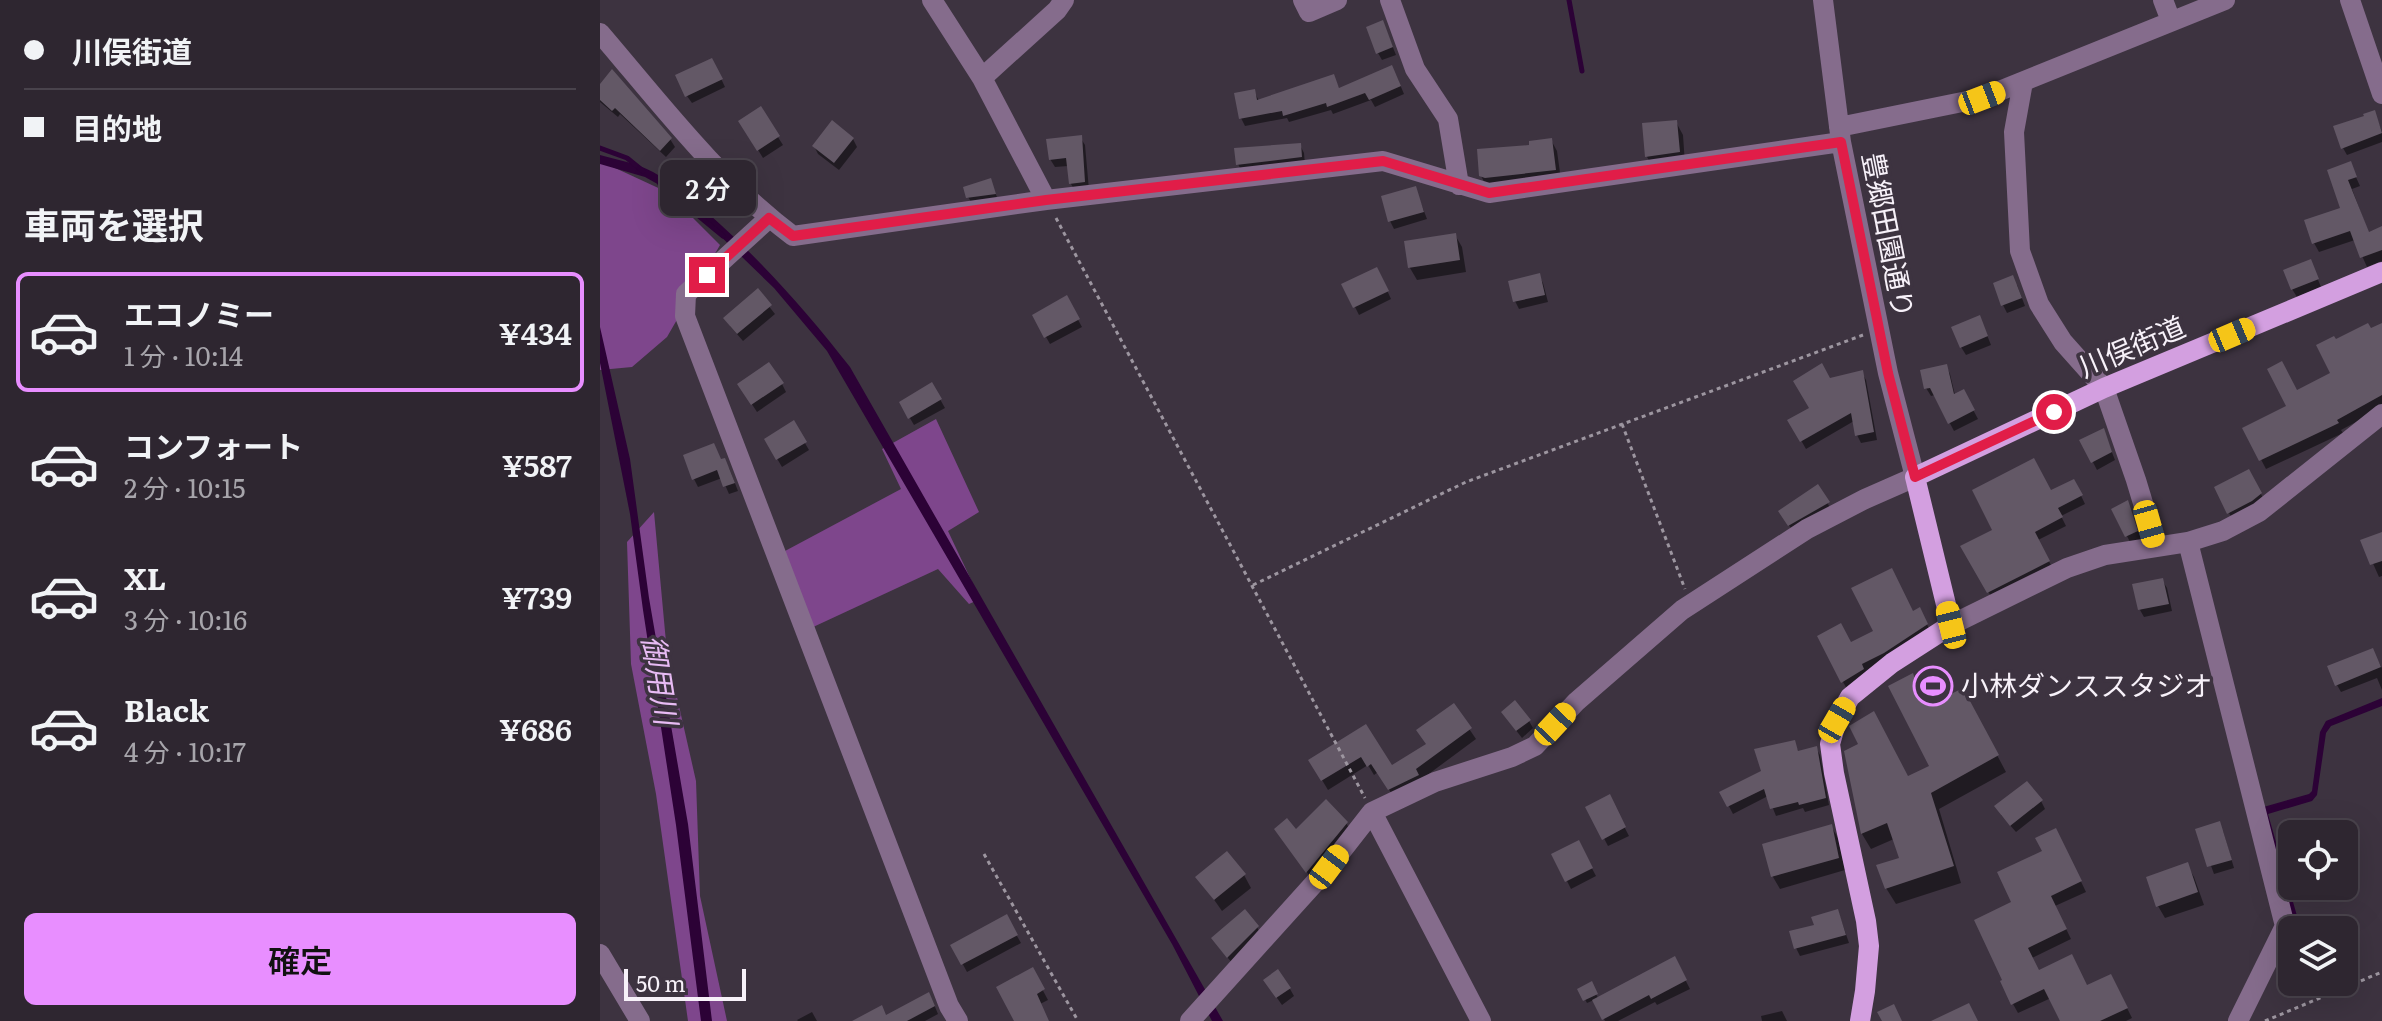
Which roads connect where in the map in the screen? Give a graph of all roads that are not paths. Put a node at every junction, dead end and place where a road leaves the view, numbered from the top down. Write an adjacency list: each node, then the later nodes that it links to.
1 (932, 0): 12 (street)
2 (1064, 0): 12 (street)
3 (1303, 0): 4 (street)
4 (1337, 0)
5 (1390, 0): 16 (street)
6 (1823, 0): 15 (street, 豊郷田園通り)
7 (2163, 0): 10 (street)
8 (2225, 0): 10 (street)
9 (2350, 0): 14 (street)
10 (2171, 21): 13 (street)
11 (600, 33): 18 (street)
12 (982, 78): 17 (street)
13 (2023, 82): 15 (street); 20 (street)
14 (2382, 94)
15 (1840, 134): 16 (street); 22 (street, 豊郷田園通り)
16 (1459, 185): 17 (street)
17 (1046, 200): 18 (street)
18 (769, 218): 29 (street)
19 (2382, 272): 20 (main road, 川俣街道)
20 (2104, 388): 22 (main road, 川俣街道); 24 (street)
21 (2382, 414): 23 (street)
22 (1915, 477): 25 (main road); 26 (street)
23 (2188, 542): 24 (street); 34 (street)
24 (2156, 546): 25 (street)
25 (1951, 625): 33 (main road)
26 (1372, 812): 30 (street); 31 (street)
27 (600, 954): 28 (street)
28 (640, 1021)
29 (958, 1021)
30 (1190, 1021)
31 (1481, 1021)
32 (1850, 1021): 33 (street)
33 (1858, 1021)
34 (2238, 1021)

